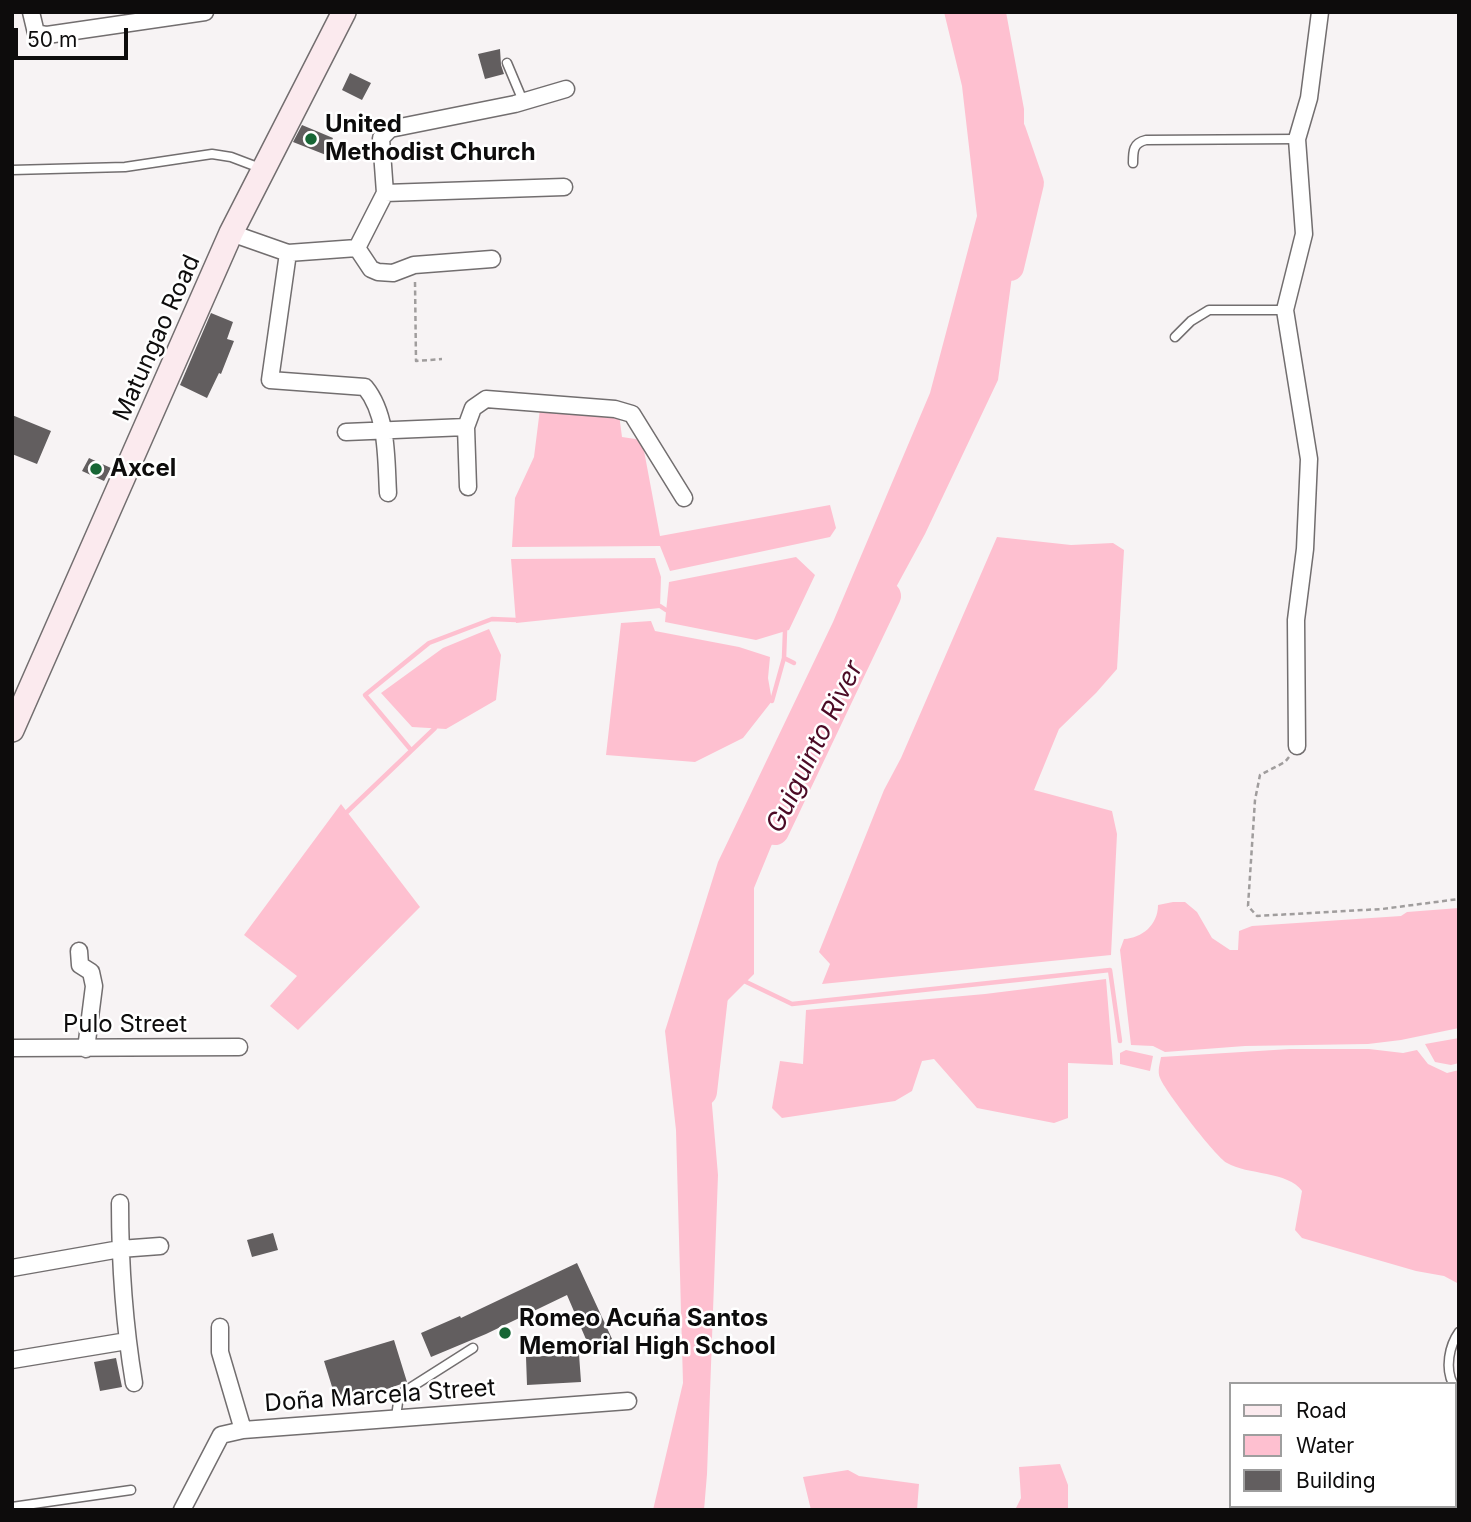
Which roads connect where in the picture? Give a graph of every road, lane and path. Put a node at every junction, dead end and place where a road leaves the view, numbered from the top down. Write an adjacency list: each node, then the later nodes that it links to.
1 (31, 12): 6 (street)
2 (205, 12): 5 (street)
3 (344, 12): 12 (main road, Matungao Road)
4 (1320, 12): 10 (street)
5 (182, 14): 6 (street)
6 (122, 19)
7 (507, 63): 9 (lane)
8 (566, 89): 9 (street)
9 (523, 101): 15 (street)
10 (1297, 139): 11 (lane); 21 (street)
11 (1133, 163)
12 (263, 169): 13 (lane); 16 (main road, Matungao Road)
13 (12, 170)
14 (564, 187): 15 (street)
15 (385, 193): 17 (street)
16 (232, 233): 18 (street); 30 (main road, Matungao Road)
17 (357, 248): 18 (street); 20 (street)
18 (288, 253): 25 (street)
19 (492, 259): 20 (street)
20 (414, 265): 23 (path)
21 (1285, 310): 22 (lane); 31 (street)
22 (1175, 337)
23 (442, 359)
24 (466, 427): 25 (street); 27 (street); 29 (street)
25 (383, 429): 26 (street); 28 (street)
26 (346, 432)
27 (468, 487)
28 (388, 494)
29 (684, 498)
30 (12, 730)
31 (1297, 746): 32 (path)
32 (1459, 900)
33 (79, 951): 36 (street)
34 (239, 1047): 36 (street, Pulo Street)
35 (12, 1048): 36 (street, Pulo Street)
36 (86, 1049)
37 (120, 1203): 39 (street)
38 (160, 1246): 39 (street)
39 (120, 1249): 40 (street); 43 (street)
40 (12, 1268)
41 (220, 1327): 50 (street)
42 (1459, 1332): 46 (lane)
43 (127, 1340): 45 (street); 47 (street)
44 (473, 1348): 49 (lane)
45 (12, 1360)
46 (1453, 1382)
47 (134, 1383)
48 (628, 1401): 49 (street, Doña Marcela Street)
49 (396, 1418): 50 (street, Doña Marcela Street)
50 (243, 1430): 53 (street, Doña Marcela Street)
51 (131, 1490): 52 (lane)
52 (12, 1507)
53 (182, 1510)

